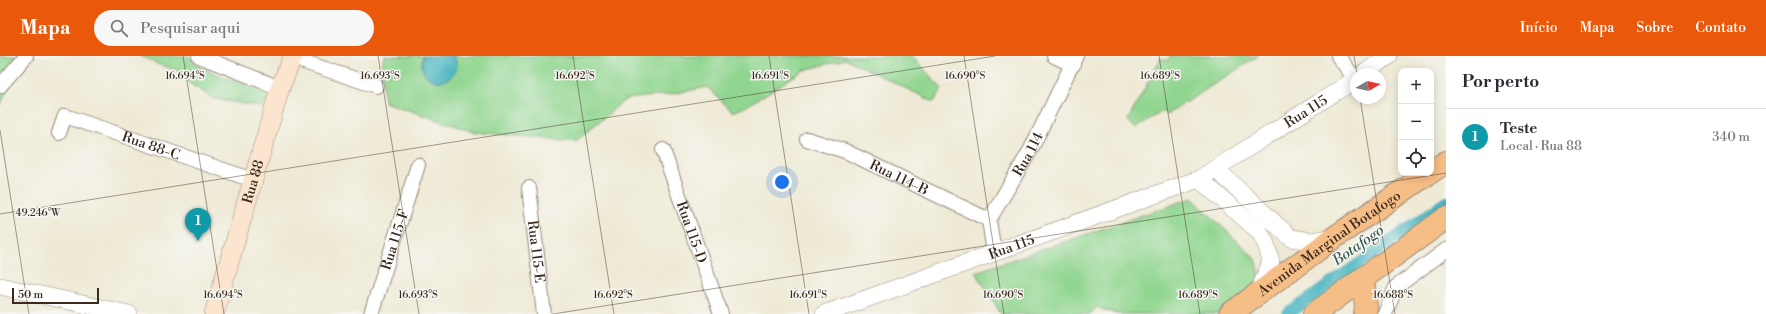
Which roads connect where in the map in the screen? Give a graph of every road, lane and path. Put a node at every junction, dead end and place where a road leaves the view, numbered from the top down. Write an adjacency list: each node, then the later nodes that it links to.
1 (26, 56): 11 (street)
2 (199, 56): 13 (street)
3 (1054, 56): 7 (street)
4 (1338, 56): 9 (street)
5 (1389, 56): 8 (street, Rua 115)
6 (293, 57): 12 (street); 13 (main road, Rua 88)
7 (1075, 61): 26 (street, Rua 114)
8 (1371, 68)
9 (1350, 69)
10 (1350, 82): 19 (street, Rua 115)
11 (0, 86)
12 (376, 86)
13 (280, 88): 23 (main road, Rua 88)
14 (58, 133): 23 (street, Rua 88-C)
15 (807, 139): 26 (street, Rua 114-B)
16 (663, 150): 37 (street, Rua 115-D)
17 (1446, 162): 20 (main road, Avenida Marginal Botafogo)
18 (418, 164): 35 (street, Rua 115-F)
19 (1216, 169): 22 (street, Rua 115); 27 (street)
20 (1434, 170)
21 (1424, 176): 27 (main road, Avenida Marginal Botafogo)
22 (1199, 179): 29 (street, Rua 115); 32 (street)
23 (253, 180): 33 (main road, Rua 88)
24 (529, 188): 36 (street, Rua 115-E)
25 (1446, 218): 30 (main road)
26 (989, 220): 29 (street)
27 (1335, 237): 32 (main road, Avenida Marginal Botafogo)
28 (1446, 250): 42 (street)
29 (994, 253): 38 (street, Rua 115)
30 (1363, 279): 40 (main road); 41 (main road)
31 (0, 286): 34 (street)
32 (1258, 294): 39 (main road, Avenida Marginal Botafogo)
33 (212, 312)
34 (129, 314)
35 (371, 314)
36 (544, 314)
37 (721, 314)
38 (824, 314)
39 (1230, 314)
40 (1314, 314)
41 (1365, 314)
42 (1385, 314)

